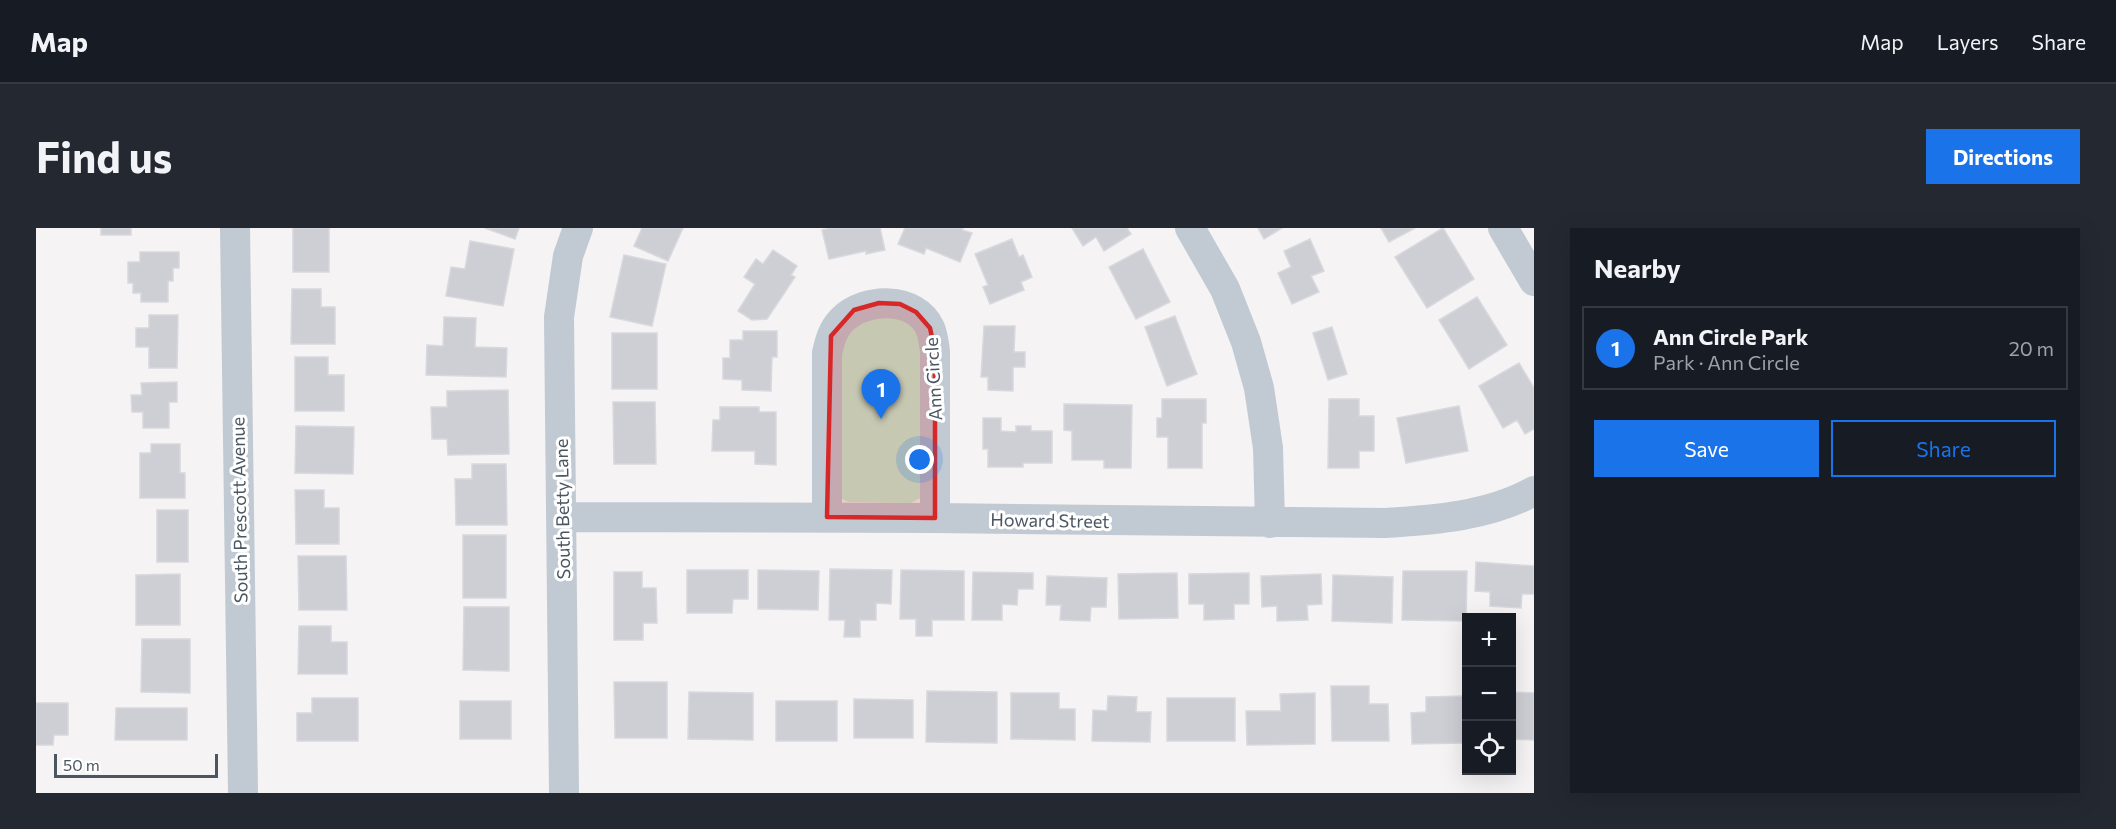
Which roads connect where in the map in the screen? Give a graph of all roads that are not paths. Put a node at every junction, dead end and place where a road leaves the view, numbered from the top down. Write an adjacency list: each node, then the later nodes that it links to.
1 (234, 228): 11 (street, South Prescott Avenue)
2 (578, 228): 7 (street, South Betty Lane)
3 (1191, 228): 10 (street)
4 (1503, 228): 5 (street)
5 (1534, 281)
6 (1534, 491): 10 (street, Howard Street)
7 (562, 518): 8 (street, Howard Street); 12 (street, South Betty Lane)
8 (827, 518): 9 (street, Howard Street); 9 (street, Ann Circle)
9 (935, 518): 10 (street, Howard Street)
10 (1270, 523)
11 (243, 793)
12 (564, 793)

